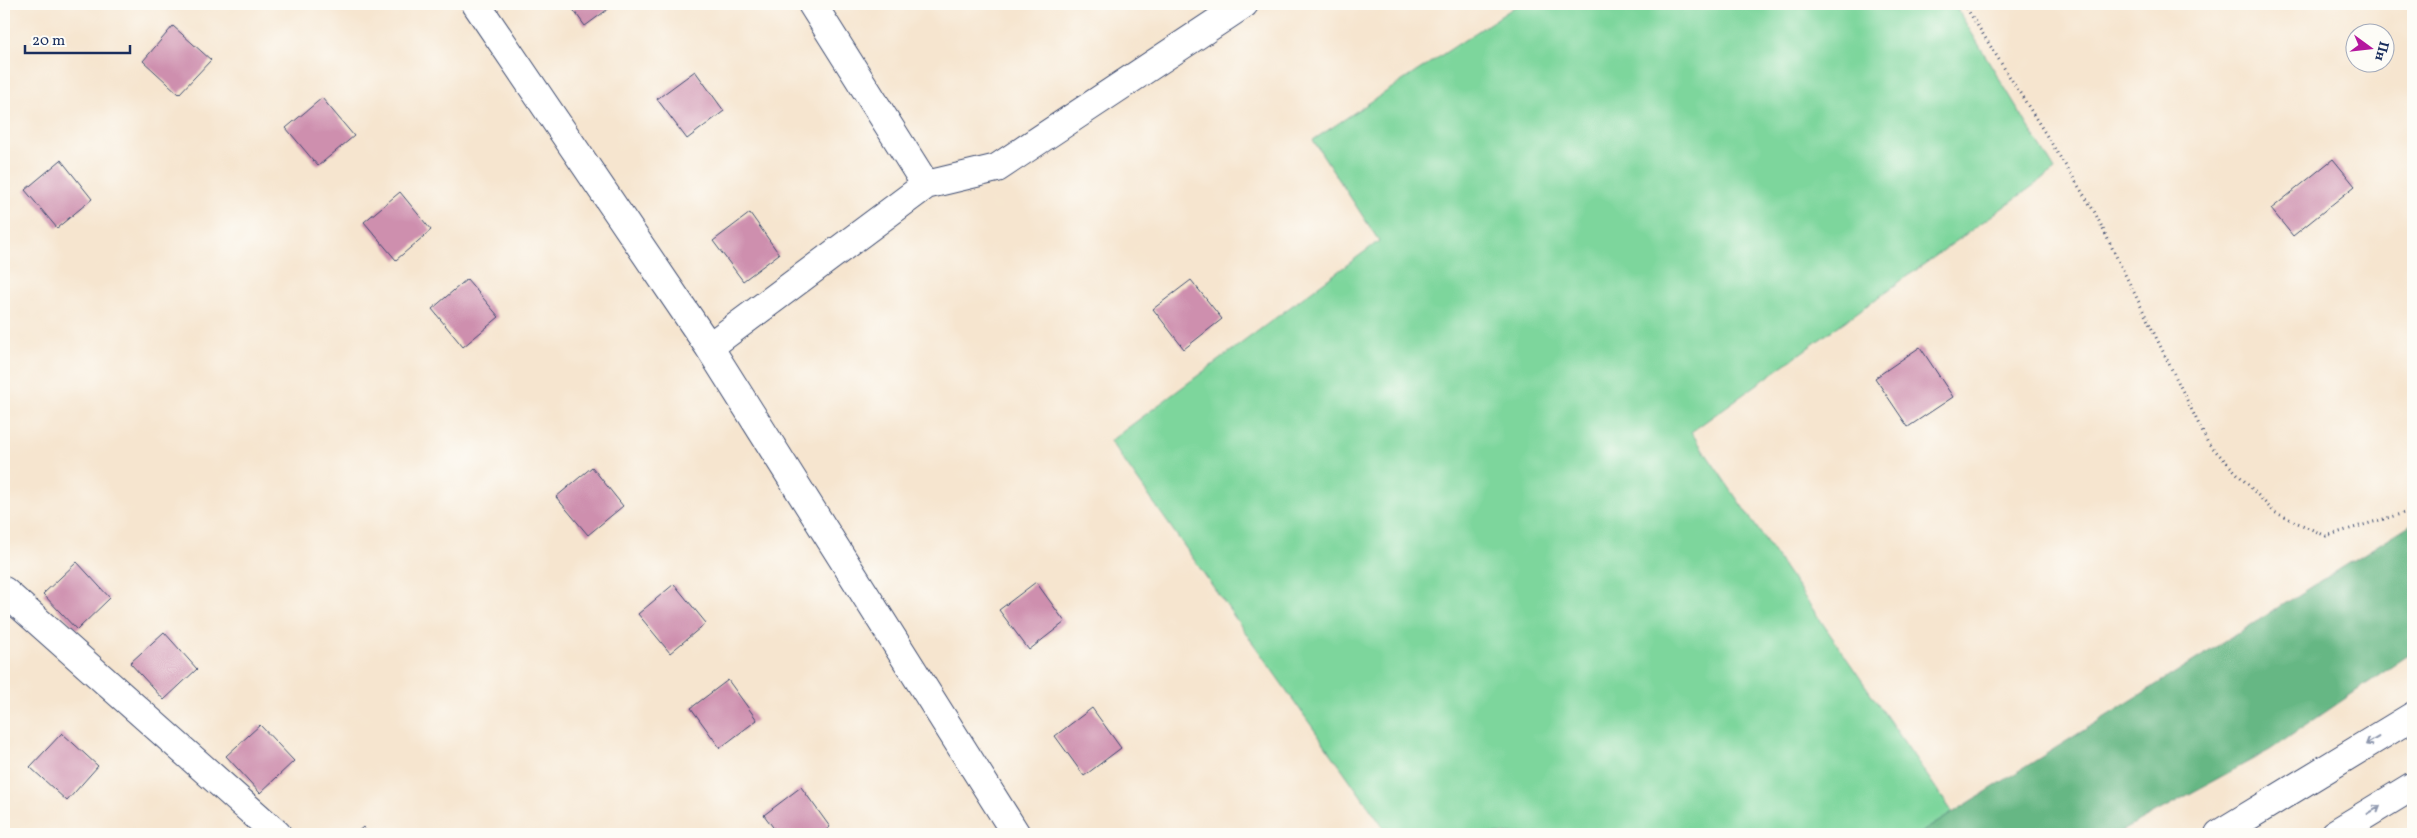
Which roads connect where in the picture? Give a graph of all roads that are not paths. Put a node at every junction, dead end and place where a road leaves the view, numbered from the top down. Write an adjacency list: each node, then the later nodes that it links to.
1 (476, 4): 5 (street)
2 (812, 4): 4 (street)
3 (1244, 4): 4 (street)
4 (926, 185): 5 (street)
5 (709, 346): 10 (street)
6 (4, 591): 9 (street)
7 (2413, 716): 11 (street, one-way to 11)
8 (2413, 786): 12 (street, one-way to 8)
9 (277, 834)
10 (1016, 834)
11 (2218, 834)
12 (2334, 834)

